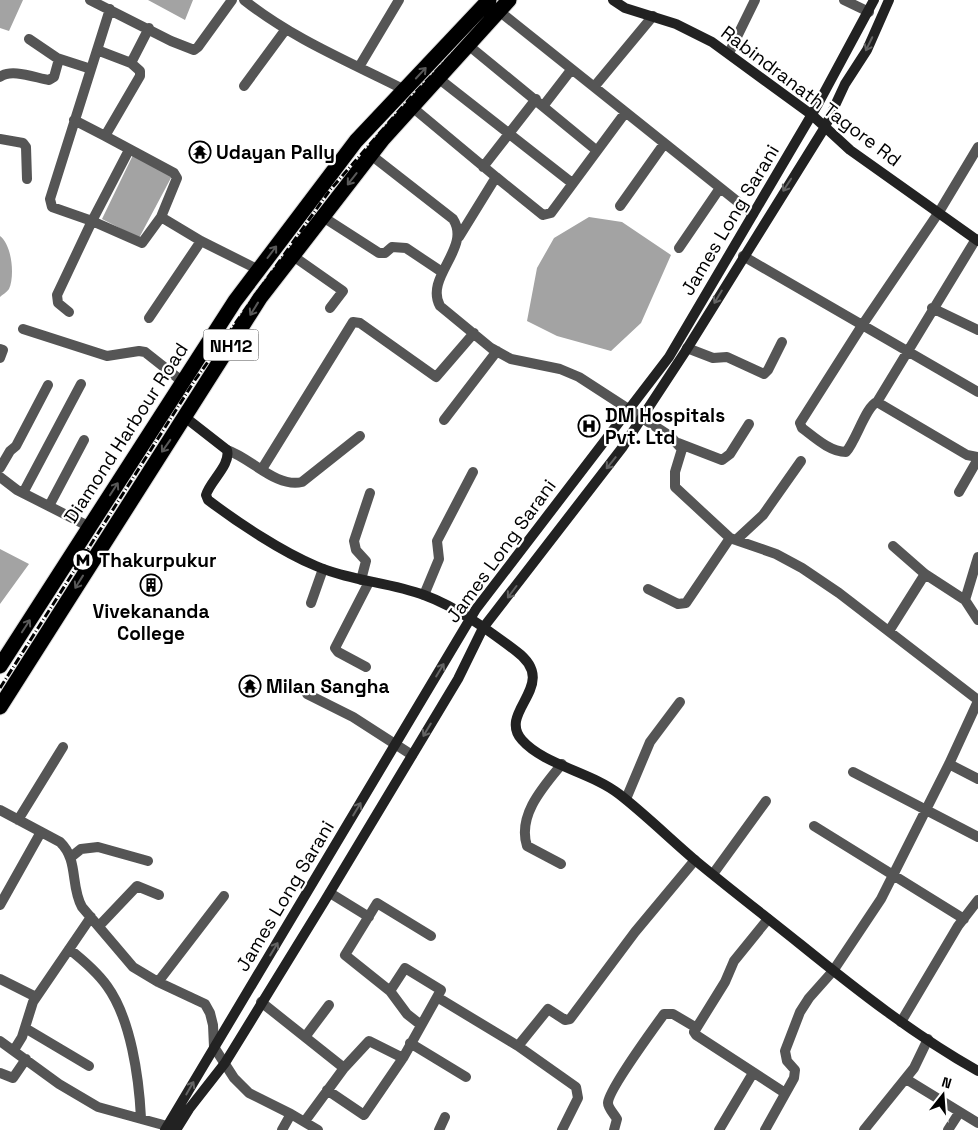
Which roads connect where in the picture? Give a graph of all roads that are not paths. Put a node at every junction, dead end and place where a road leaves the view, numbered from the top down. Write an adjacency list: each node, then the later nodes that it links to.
1 (232, 0): 14 (street)
2 (244, 0): 15 (street)
3 (399, 0): 22 (street)
4 (613, 0): 13 (main road, Rabindranath Tagore Rd)
5 (755, 0): 19 (street)
6 (844, 0): 12 (street)
7 (874, 0): 12 (main road, James Long Sarani)
8 (889, 0): 36 (main road, one-way to 36)
9 (96, 1): 11 (street)
10 (496, 3): 17 (highway, NH12); 24 (street); 29 (highway, Diamond Harbour Road / NH12, one-way to 10)
11 (110, 10): 14 (street); 18 (street)
12 (869, 12): 33 (main road, James Long Sarani)
13 (653, 16): 19 (main road, Rabindranath Tagore Rd); 28 (street)
14 (149, 28): 21 (street)
15 (286, 30): 22 (street); 27 (street)
16 (29, 39): 20 (street)
17 (468, 45): 26 (highway, NH12); 30 (street)
18 (97, 50): 21 (street); 23 (street)
19 (729, 53): 33 (main road, Rabindranath Tagore Rd)
20 (60, 60): 23 (street); 25 (street)
21 (131, 63): 38 (street)
22 (359, 67): 29 (street)
23 (91, 69): 34 (street)
24 (571, 70): 28 (street); 30 (street)
25 (0, 77)
26 (438, 78): 31 (highway, NH12); 37 (street)
27 (244, 86)
28 (594, 87): 32 (street)
29 (405, 90): 35 (highway, Diamond Harbour Road / NH12)
30 (540, 102): 37 (street); 44 (street)
31 (412, 107): 39 (highway, NH12); 46 (street)
32 (624, 113): 41 (street); 44 (street)
33 (812, 115): 36 (main road, Rabindranath Tagore Rd); 53 (main road, James Long Sarani)
34 (74, 120): 38 (street); 56 (street)
35 (372, 124): 39 (highway); 64 (highway, Diamond Harbour Road / NH12, one-way to 35)
36 (825, 126): 52 (main road, Rabindranath Tagore Rd); 57 (main road, one-way to 57)
37 (510, 133): 46 (street); 49 (street)
38 (105, 136): 43 (street)
39 (385, 136): 45 (highway, NH12)
40 (0, 139): 48 (street)
41 (664, 144): 50 (street); 51 (street)
42 (978, 147): 52 (street)
43 (129, 150): 54 (street); 56 (street)
44 (596, 150): 49 (street)
45 (371, 154): 55 (highway, NH12, one-way to 55); 58 (street)
46 (483, 166): 47 (street)
47 (496, 177): 49 (street); 58 (street)
48 (28, 179)
49 (572, 183)
50 (720, 188): 53 (street); 61 (street)
51 (620, 206)
52 (939, 212): 59 (main road, Rabindranath Tagore Rd); 70 (street)
53 (754, 214): 57 (main road); 85 (main road, James Long Sarani)
54 (162, 217): 56 (street); 60 (street)
55 (323, 217): 62 (highway, NH12); 65 (street)
56 (92, 221): 68 (street)
57 (764, 222): 63 (main road)
58 (458, 238): 65 (street)
59 (977, 240): 67 (street)
60 (201, 241): 64 (street); 69 (street)
61 (679, 248)
62 (293, 256): 66 (street); 86 (highway, NH12, one-way to 86)
63 (743, 256): 70 (street); 75 (main road, one-way to 75)
64 (259, 270): 80 (highway, Diamond Harbour Road / NH12)
65 (442, 272): 73 (street)
66 (330, 308)
67 (932, 308): 72 (street); 77 (street)
68 (69, 312)
69 (149, 318)
70 (863, 324): 77 (street); 84 (street)
71 (23, 329): 80 (street)
72 (978, 330)
73 (474, 333): 78 (street); 101 (street)
74 (782, 342): 75 (street)
75 (687, 348): 87 (main road)
76 (0, 349): 79 (street)
77 (907, 349): 83 (street); 84 (street)
78 (496, 351): 85 (street); 88 (street)
79 (0, 358)
80 (183, 382): 96 (highway, Diamond Harbour Road / NH12)
81 (81, 384): 105 (street)
82 (48, 385): 95 (street)
83 (978, 392)
84 (877, 402): 97 (street)
85 (628, 410): 87 (street); 119 (main road, James Long Sarani)
86 (186, 418): 94 (main road); 100 (highway, NH12, one-way to 100)
87 (641, 419): 92 (street); 121 (main road, one-way to 121)
88 (444, 420)
89 (749, 424): 92 (street)
90 (360, 436): 101 (street)
91 (84, 440): 107 (street)
92 (678, 443): 109 (street)
93 (0, 445): 95 (street)
94 (227, 450): 101 (street); 112 (main road)
95 (10, 451): 99 (street)
96 (135, 457): 100 (highway); 108 (highway, Diamond Harbour Road / NH12, one-way to 96)
97 (978, 458): 104 (street)
98 (801, 461): 109 (street)
99 (0, 468)
100 (151, 468): 128 (highway, NH12, one-way to 128)
101 (262, 469)
102 (473, 472): 116 (street)
103 (0, 478): 105 (street)
104 (959, 492)
105 (23, 493): 107 (street)
106 (370, 493): 114 (street)
107 (49, 506): 108 (street)
108 (90, 527): 123 (highway, Diamond Harbour Road / NH12, one-way to 108)
109 (733, 539): 115 (street); 122 (street)
110 (893, 546): 113 (street)
111 (978, 557): 117 (street)
112 (323, 569): 114 (main road); 118 (street)
113 (925, 574): 117 (street); 122 (street)
114 (365, 581): 116 (main road); 124 (street)
115 (648, 589)
116 (424, 595): 119 (main road)
117 (965, 600): 120 (street)
118 (310, 603)
119 (470, 619): 121 (main road); 129 (main road, James Long Sarani, one-way to 119)
120 (978, 620)
121 (483, 628): 131 (main road, one-way to 131); 132 (main road)
122 (888, 631): 126 (street)
123 (0, 666)
124 (366, 667)
125 (307, 694): 129 (street)
126 (978, 700): 133 (street)
127 (680, 702): 136 (street)
128 (0, 706)
129 (395, 745): 131 (street); 179 (main road, James Long Sarani, one-way to 129)
130 (63, 747): 140 (street)
131 (412, 755): 150 (main road)
132 (562, 764): 136 (main road); 147 (street)
133 (949, 764): 135 (street); 138 (street)
134 (853, 772): 138 (street)
135 (978, 779)
136 (626, 799): 145 (main road)
137 (766, 801): 148 (street)
138 (926, 809): 143 (street); 149 (street)
139 (0, 810): 140 (street)
140 (18, 820): 142 (street)
141 (814, 826): 149 (street)
142 (41, 832): 144 (street); 154 (street)
143 (978, 837)
144 (71, 857): 146 (street); 155 (street)
145 (695, 860): 148 (main road); 178 (street)
146 (148, 861)
147 (561, 864)
148 (713, 874): 158 (main road)
149 (894, 875): 157 (street); 162 (street)
150 (330, 893): 156 (street); 168 (main road)
151 (159, 895): 159 (street)
152 (224, 896): 164 (street)
153 (978, 900): 157 (street)
154 (0, 905)
155 (91, 917): 159 (street); 161 (street)
156 (369, 917): 160 (street); 165 (street)
157 (964, 918): 170 (street)
158 (768, 919): 162 (main road); 172 (street)
159 (99, 926): 164 (street)
160 (431, 936)
161 (69, 949): 166 (street); 196 (street)
162 (833, 971): 170 (main road); 192 (street)
163 (0, 979): 166 (street)
164 (158, 982): 179 (street)
165 (390, 991): 167 (street); 171 (street)
166 (36, 997): 173 (street)
167 (437, 997): 171 (street); 178 (street)
168 (262, 1002): 174 (street); 183 (main road)
169 (329, 1005): 174 (street)
170 (901, 1022): 175 (main road)
171 (421, 1025): 177 (street)
172 (695, 1027): 188 (street); 204 (street)
173 (25, 1028): 180 (street); 184 (street)
174 (305, 1037): 185 (street)
175 (928, 1039): 186 (main road); 190 (street)
176 (0, 1041): 180 (street)
177 (410, 1043): 181 (street); 189 (street)
178 (518, 1046): 203 (street)
179 (214, 1048): 183 (street); 199 (main road, James Long Sarani, one-way to 179)
180 (14, 1050): 182 (street)
181 (403, 1058): 185 (street); 191 (street)
182 (26, 1059): 187 (street); 196 (street)
183 (225, 1063): 194 (street); 199 (main road)
184 (89, 1066)
185 (344, 1068): 191 (street)
186 (978, 1071)
187 (0, 1073)
188 (753, 1073): 192 (street); 205 (street)
189 (466, 1077)
190 (906, 1079): 193 (street); 207 (street)
191 (327, 1090): 197 (street)
192 (786, 1093): 206 (street)
193 (959, 1113): 198 (street); 208 (street)
194 (291, 1114): 197 (street); 200 (street)
195 (444, 1117): 202 (street)
196 (141, 1118): 199 (street)
197 (304, 1121): 201 (street)
198 (978, 1123)
199 (169, 1129)
200 (282, 1130)
201 (318, 1130)
202 (439, 1130)
203 (562, 1130)
204 (614, 1130)
205 (719, 1130)
206 (765, 1130)
207 (864, 1130)
208 (948, 1130)

